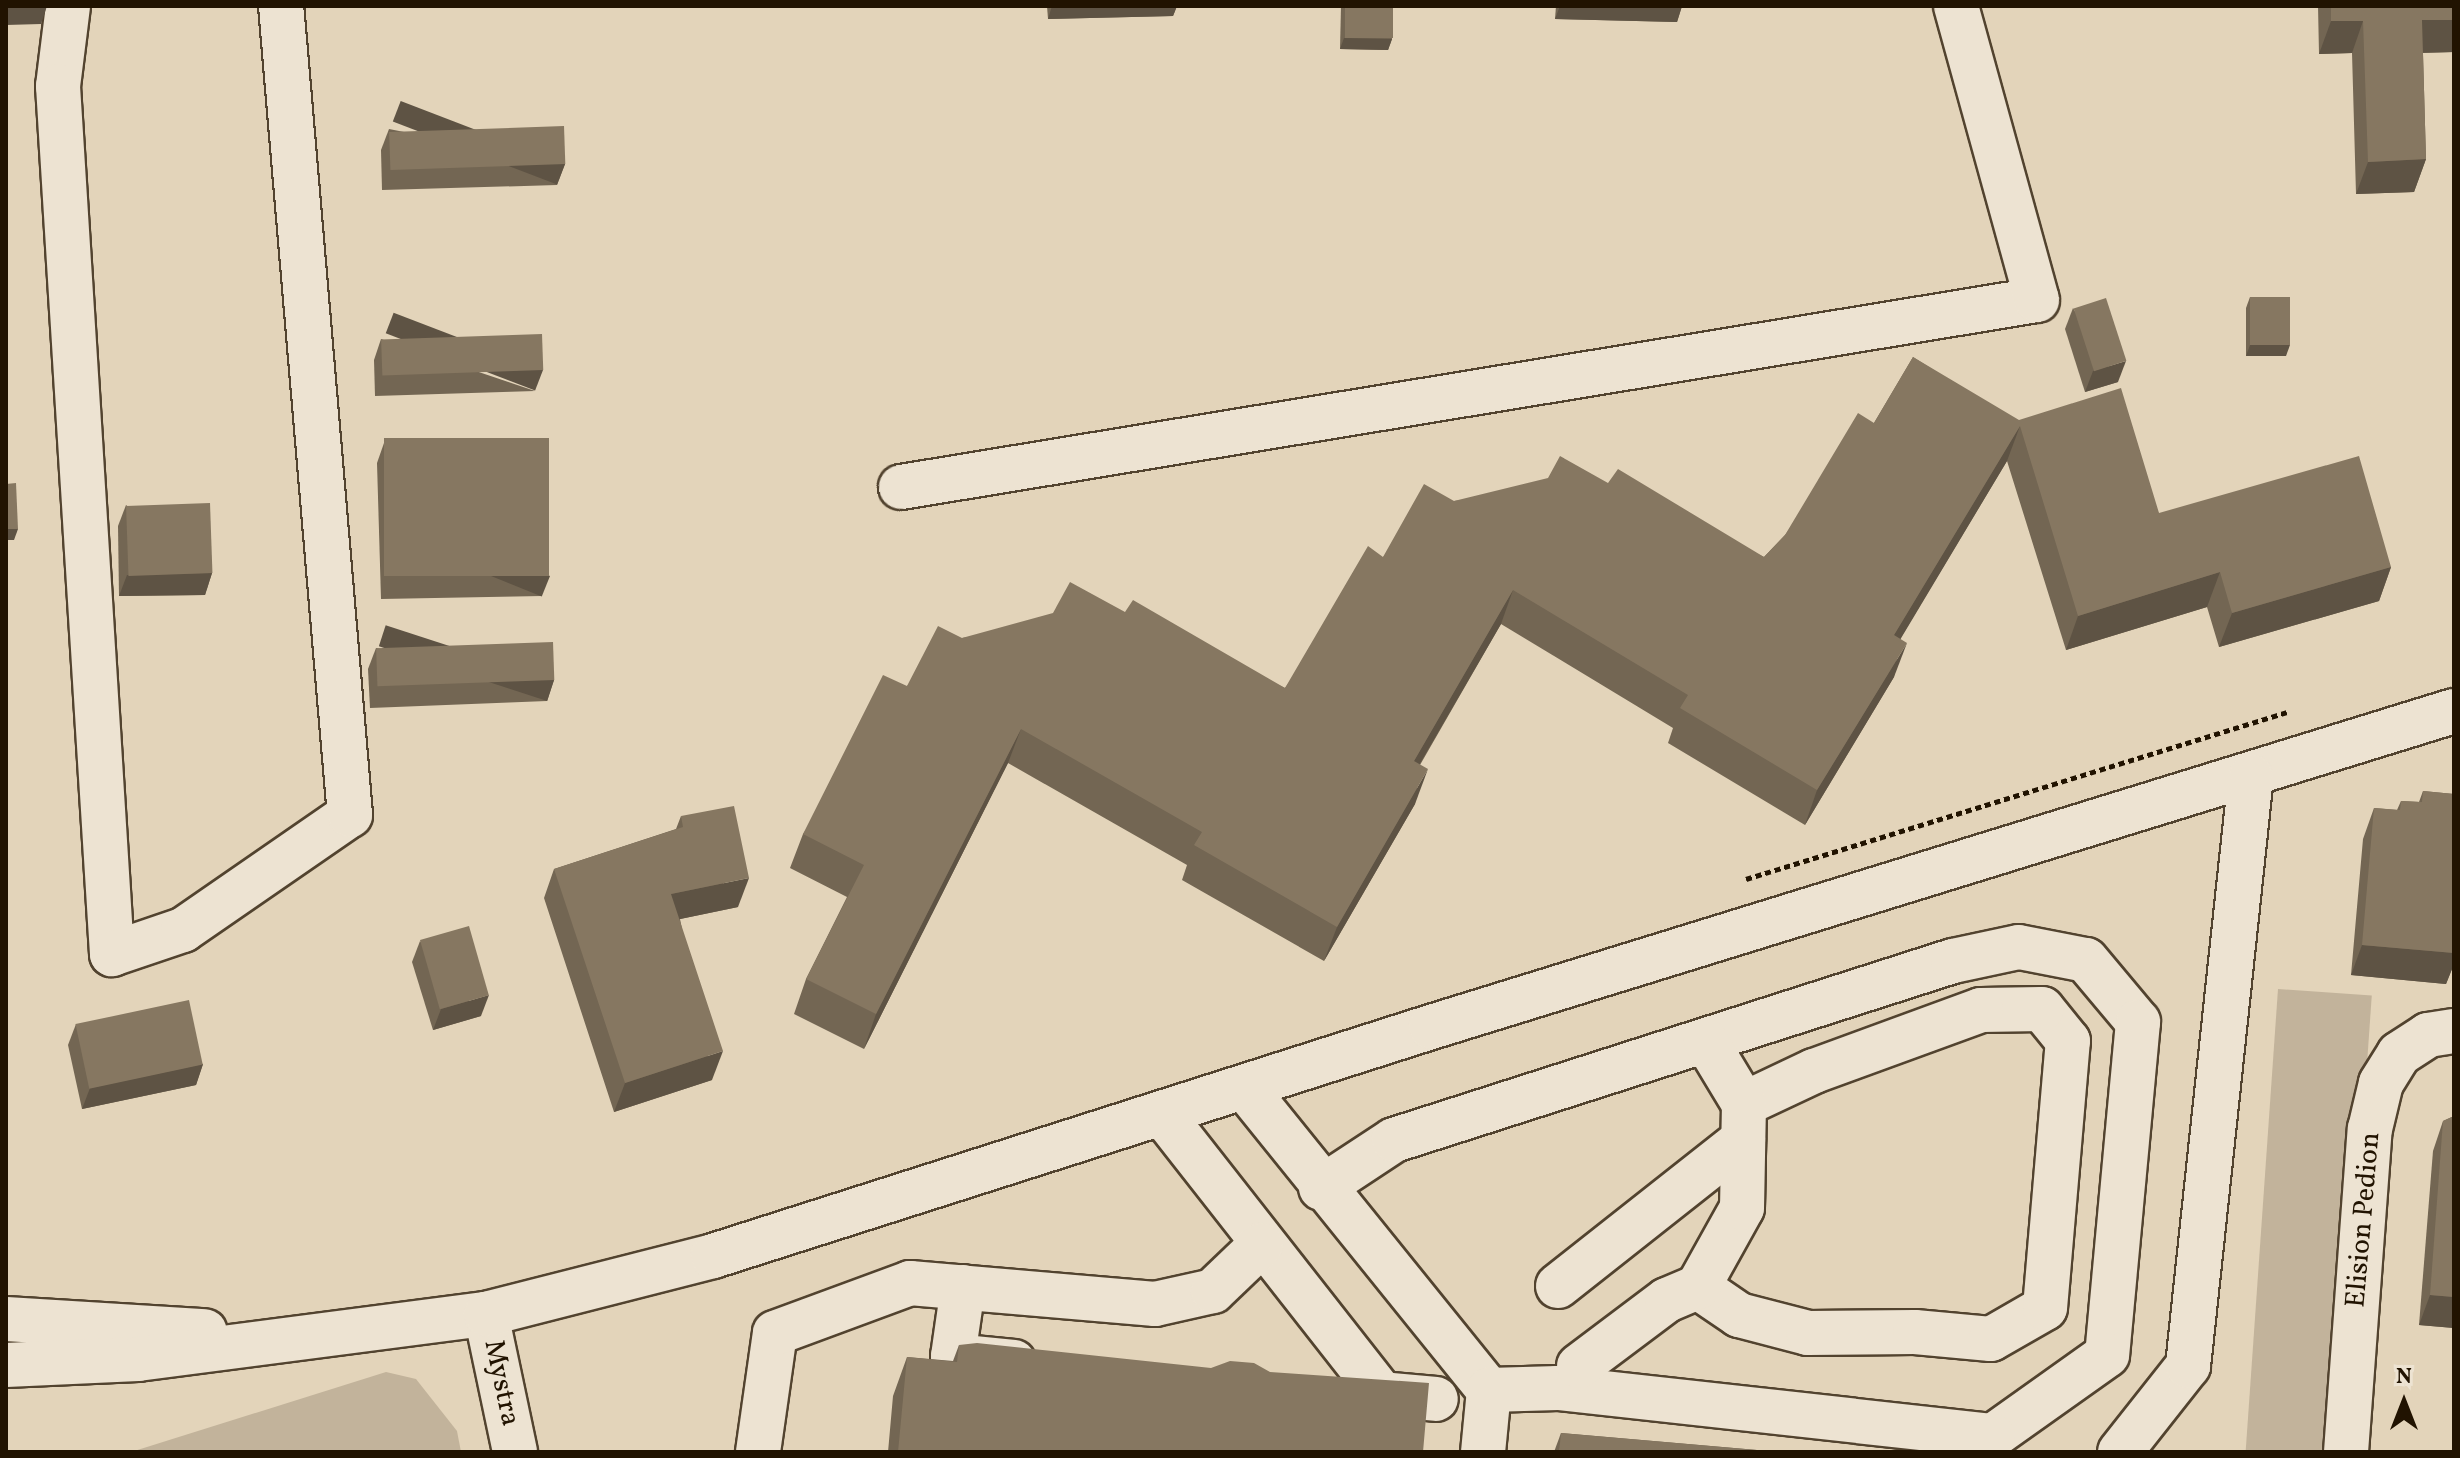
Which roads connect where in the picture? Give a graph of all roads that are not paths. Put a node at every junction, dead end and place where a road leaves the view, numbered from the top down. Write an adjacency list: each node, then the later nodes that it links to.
1 (68, 6): 2 (street)
2 (281, 6)
3 (1956, 6): 4 (street)
4 (901, 487)
5 (2454, 711): 6 (street)
6 (2251, 776): 9 (street); 31 (street)
7 (2454, 1031): 32 (street, Elision Pedion)
8 (1706, 1041): 11 (street); 12 (street); 27 (street)
9 (1245, 1088): 10 (street); 12 (street)
10 (1163, 1115): 13 (street); 17 (street)
11 (1744, 1122): 14 (street); 16 (street); 16 (street)
12 (1321, 1188): 23 (street)
13 (1261, 1245): 15 (street); 25 (street)
14 (1558, 1286)
15 (963, 1287): 21 (street); 29 (street)
16 (1698, 1287): 20 (street)
17 (486, 1314): 19 (street); 28 (street, Mystra)
18 (6, 1319): 19 (street)
19 (283, 1337): 22 (street)
20 (1579, 1366)
21 (1061, 1367)
22 (13, 1375)
23 (1489, 1390): 27 (street); 30 (street)
24 (1332, 1392): 25 (street)
25 (1381, 1393): 26 (street)
26 (1436, 1399)
27 (1996, 1444)
28 (515, 1452)
29 (758, 1452)
30 (1483, 1452)
31 (2120, 1452)
32 (2346, 1452)

